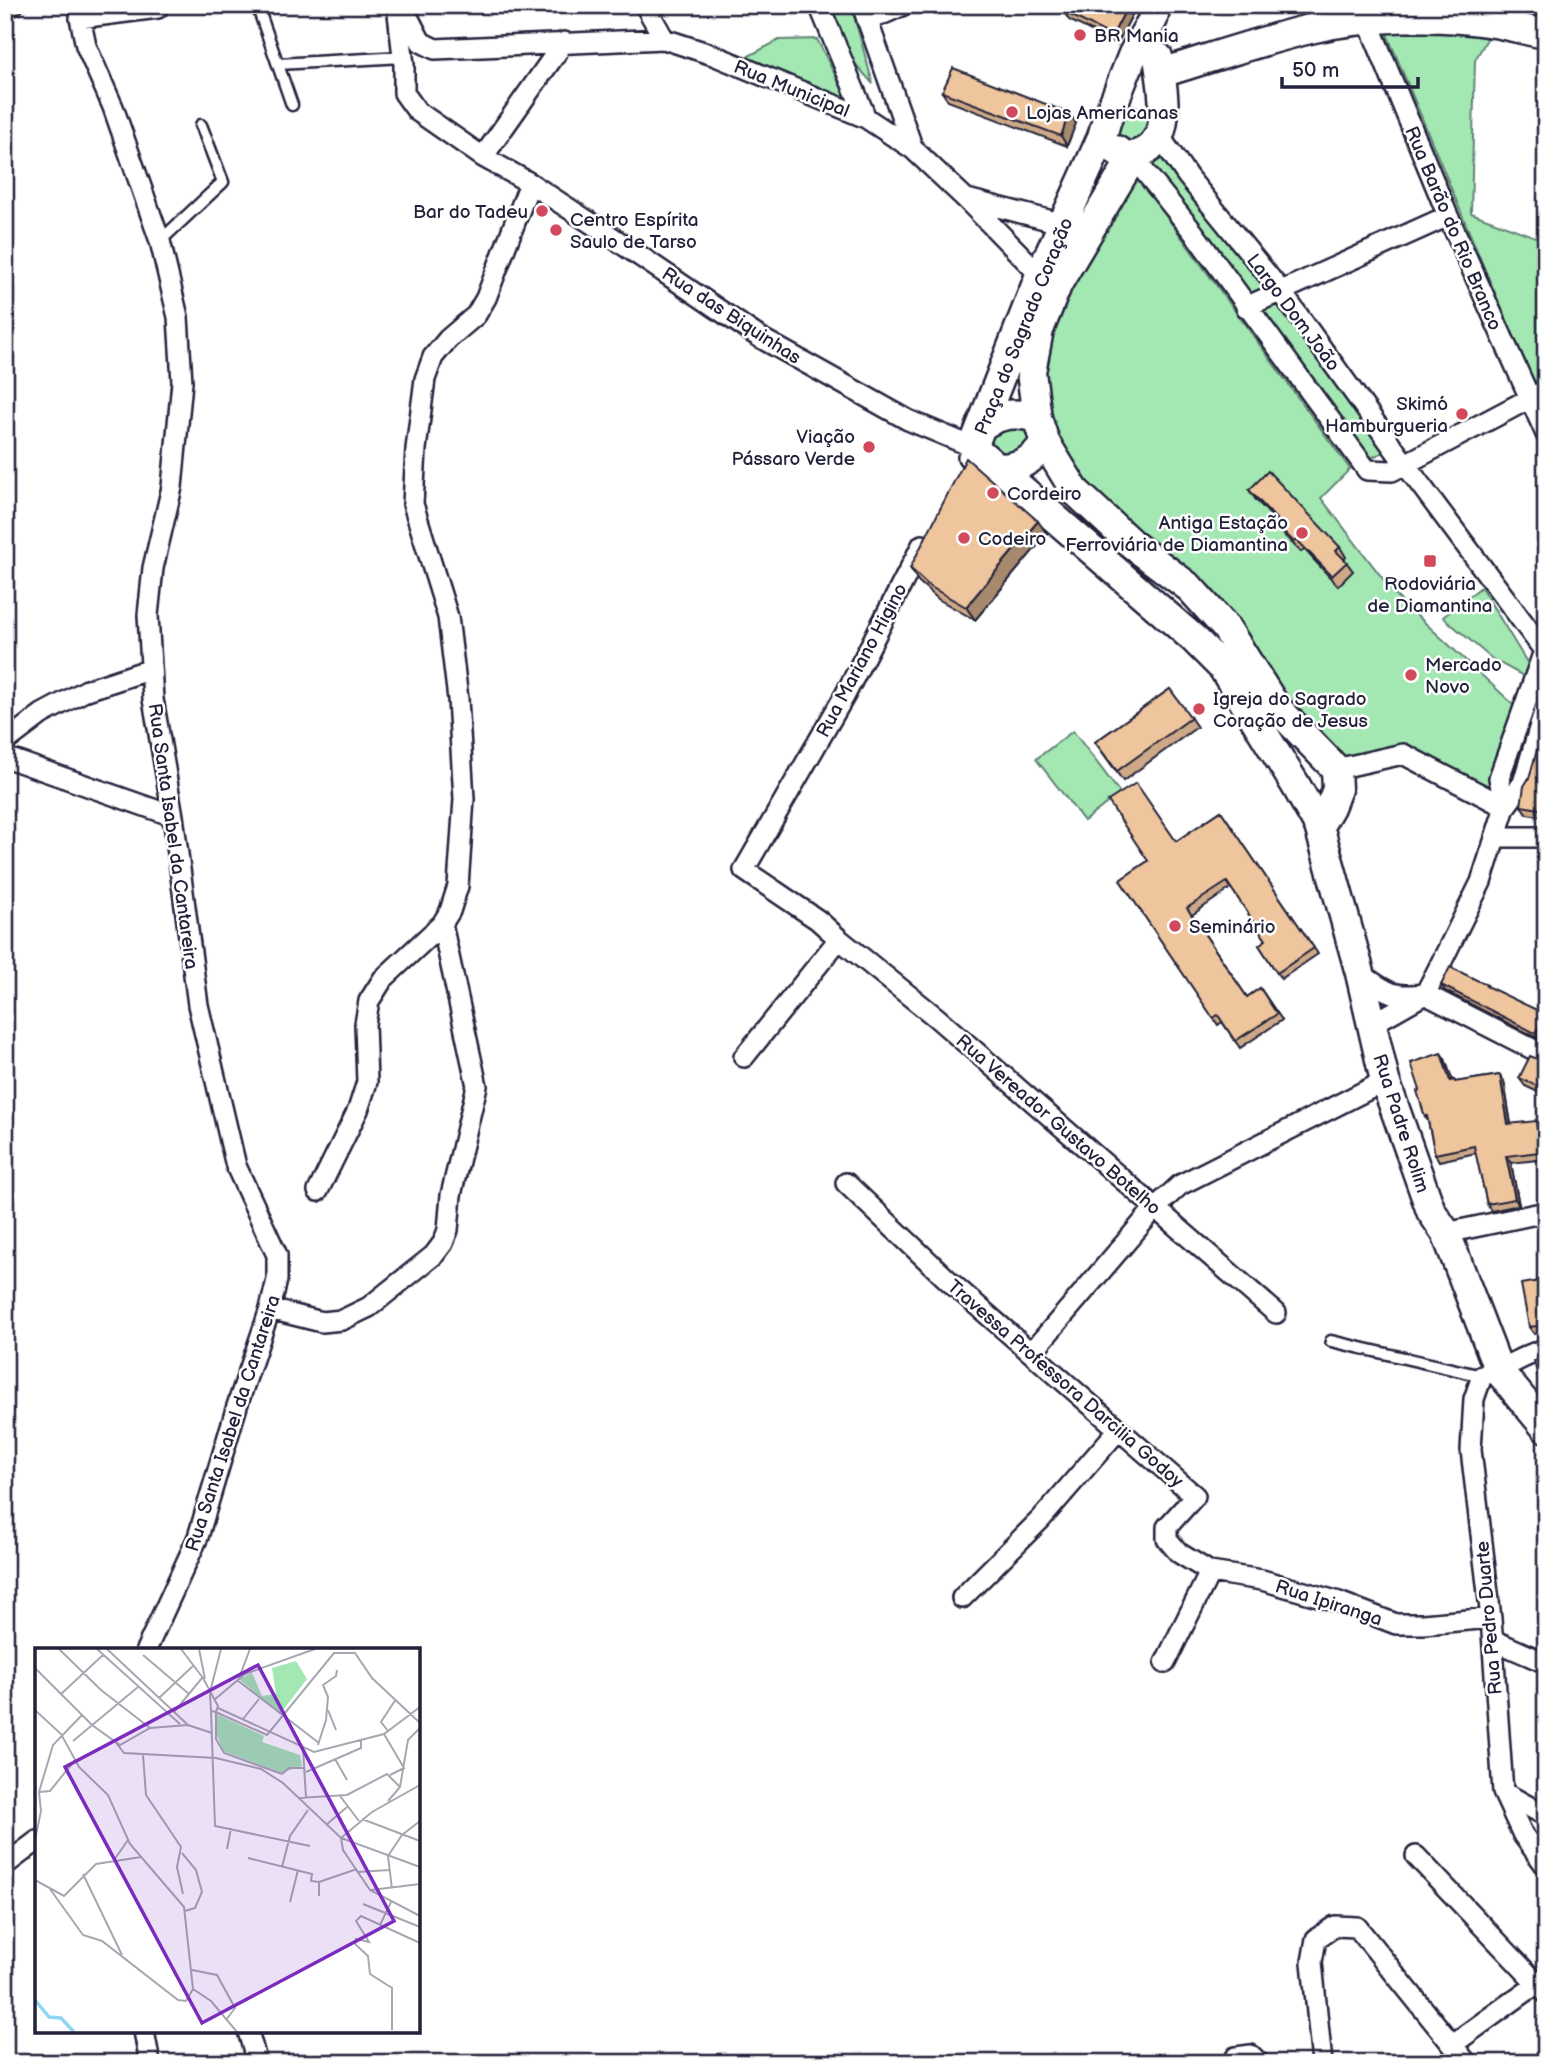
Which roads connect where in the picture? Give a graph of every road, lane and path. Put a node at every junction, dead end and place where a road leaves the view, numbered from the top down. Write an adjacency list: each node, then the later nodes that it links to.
1 (13, 5): 8 (street)
2 (257, 5): 18 (lane)
3 (400, 5): 16 (street, Rua Municipal); 17 (street, Rua das Biquinhas)
4 (645, 5): 15 (street)
5 (819, 5): 22 (street)
6 (904, 5): 11 (street)
7 (158, 8): 9 (street)
8 (5, 9)
9 (80, 11): 33 (street, Rua Santa Isabel da Cantareira)
10 (1157, 11): 19 (street); 20 (street)
11 (865, 13): 26 (street)
12 (1388, 14): 13 (street); 19 (street); 31 (street, Rua Barão do Rio Branco)
13 (1491, 14): 14 (street)
14 (1546, 34)
15 (664, 39): 16 (street, Rua Municipal); 22 (street, Rua Municipal)
16 (564, 42): 27 (street)
17 (403, 57): 18 (lane); 27 (street, Rua das Biquinhas)
18 (278, 64): 21 (lane)
19 (1161, 73): 23 (street)
20 (1118, 96): 23 (street); 25 (street)
21 (292, 105)
22 (866, 118): 26 (street, Rua Municipal)
23 (1161, 124): 28 (street); 35 (street, Largo Dom João)
24 (201, 125): 33 (lane)
25 (1102, 137): 28 (street); 32 (street, Praça do Sagrado Coração)
26 (913, 149): 30 (street, Rua Municipal)
27 (483, 157): 29 (street, Rua das Biquinhas)
28 (1133, 157): 36 (street, Largo Dom João); 38 (street, Praça do Sagrado Coração)
29 (530, 183): 40 (street, Rua das Biquinhas); 57 (street)
30 (966, 198): 32 (street); 34 (street, Rua Municipal)
31 (1448, 216): 35 (street); 37 (street, Rua Barão do Rio Branco)
32 (1064, 224): 34 (street, Praça do Sagrado Coração)
33 (160, 241): 45 (street, Rua Santa Isabel da Cantareira)
34 (1040, 275): 40 (street, Praça do Sagrado Coração)
35 (1280, 290): 36 (street); 41 (street, Largo Dom João)
36 (1246, 307): 41 (street, Largo Dom João)
37 (1537, 393): 39 (street, Rua Barão do Rio Branco); 41 (street)
38 (1041, 430): 40 (street); 42 (street); 49 (street, Praça do Sagrado Coração)
39 (1546, 434)
40 (973, 447): 42 (street, Praça do Sagrado Coração)
41 (1405, 464): 44 (street, Largo Dom João)
42 (997, 468): 50 (street, Praça do Sagrado Coração)
43 (933, 523): 56 (street, Rua Mariano Higino)
44 (1545, 652): 51 (street)
45 (151, 668): 47 (street); 52 (street, Rua Santa Isabel da Cantareira)
46 (1546, 705): 51 (street)
47 (5, 742)
48 (5, 757): 52 (street)
49 (1332, 766): 50 (street); 51 (street); 53 (street)
50 (1296, 784): 53 (street, Praça do Sagrado Coração)
51 (1505, 807): 54 (street)
52 (173, 816): 70 (street, Rua Santa Isabel da Cantareira)
53 (1319, 826): 59 (street, Rua Padre Rolim)
54 (1495, 837): 55 (street); 60 (street)
55 (1546, 837)
56 (744, 870): 58 (street, Rua Vereador Gustavo Botelho)
57 (442, 924): 66 (street); 70 (street)
58 (839, 939): 63 (street); 67 (street, Rua Vereador Gustavo Botelho)
59 (1360, 973): 60 (street); 61 (street, Rua Padre Rolim)
60 (1425, 994): 61 (street); 62 (street)
61 (1372, 1024): 64 (street, Rua Padre Rolim)
62 (1546, 1056)
63 (744, 1057)
64 (1385, 1081): 67 (street); 69 (street, Rua Padre Rolim)
65 (846, 1183): 74 (street, Travessa Professora Darcilia Godoy)
66 (318, 1191)
67 (1155, 1208): 71 (street, Rua Vereador Gustavo Botelho); 74 (street)
68 (1546, 1212): 69 (street)
69 (1446, 1233): 75 (street, Rua Padre Rolim)
70 (270, 1308): 82 (street, Rua Santa Isabel da Cantareira)
71 (1276, 1313)
72 (1331, 1341): 75 (lane)
73 (1546, 1349): 75 (street)
74 (1032, 1352): 77 (street, Travessa Professora Darcilia Godoy)
75 (1490, 1374): 76 (street, Rua Padre Rolim); 80 (street, Rua Pedro Duarte)
76 (1546, 1428)
77 (1119, 1429): 78 (street, Travessa Professora Darcilia Godoy); 79 (street)
78 (1210, 1572): 80 (street, Rua Ipiranga); 83 (street)
79 (962, 1598)
80 (1491, 1618): 81 (street, Rua Pedro Duarte)
81 (1493, 1640): 84 (street); 85 (street, Rua Pedro Duarte)
82 (147, 1648)
83 (1164, 1663)
84 (1546, 1663)
85 (1503, 1792): 86 (street); 90 (street, Rua Pedro Duarte)
86 (1546, 1816)
87 (35, 1842): 89 (street)
88 (1416, 1856): 91 (street)
89 (5, 1865)
90 (1546, 1866)
91 (1543, 1985): 94 (street)
92 (144, 2033): 95 (street)
93 (249, 2033): 96 (street)
94 (1453, 2044): 99 (street); 100 (street)
95 (150, 2063)
96 (257, 2063)
97 (1233, 2063): 98 (street)
98 (1259, 2063)
99 (1322, 2063)
100 (1467, 2063)

